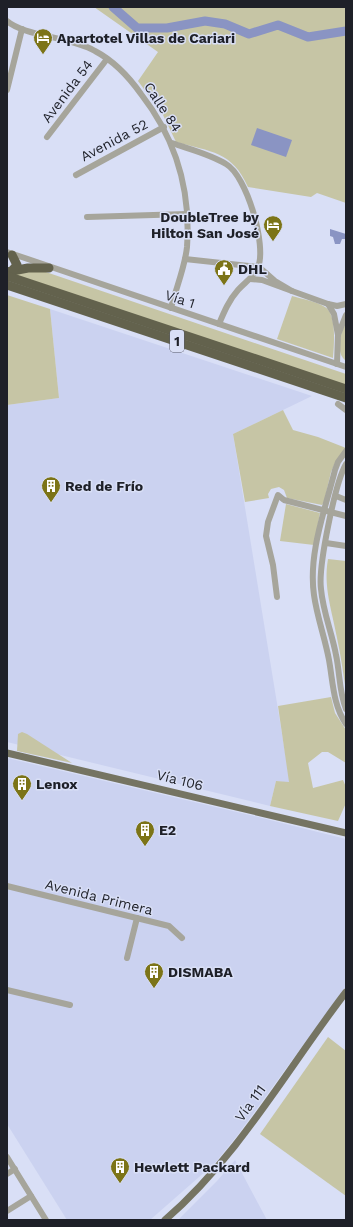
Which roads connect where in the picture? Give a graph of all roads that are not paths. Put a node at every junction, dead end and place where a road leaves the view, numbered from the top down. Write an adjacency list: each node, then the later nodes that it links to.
1 (7, 20): 2 (street, Calle 84)
2 (22, 29): 3 (street, Calle 84); 4 (street)
3 (107, 59): 5 (street, Calle 84); 6 (street, Avenida 54)
4 (7, 90)
5 (164, 127): 7 (street, Calle 84); 8 (street, Avenida 52)
6 (47, 137)
7 (172, 144): 9 (street, Calle 84); 13 (street)
8 (76, 175)
9 (187, 214): 10 (street); 12 (street, Calle 84)
10 (87, 217)
11 (10, 253): 14 (street, Vía 1); 15 (highway)
12 (185, 259): 13 (street); 22 (street, Calle 84)
13 (259, 267): 16 (street); 19 (street)
14 (49, 268): 15 (highway); 22 (street, Vía 1)
15 (8, 274): 30 (highway, 1)
16 (250, 279): 19 (street); 25 (street)
17 (7, 285): 27 (highway, 1)
18 (7, 290): 27 (highway)
19 (292, 291): 20 (street)
20 (328, 304): 21 (street); 23 (street)
21 (346, 304)
22 (171, 308): 25 (street, Vía 1)
23 (334, 314): 24 (street); 26 (street)
24 (346, 315): 26 (street)
25 (218, 324): 28 (street, Vía 1)
26 (338, 335): 28 (street)
27 (182, 343): 31 (highway, 1)
28 (337, 364): 29 (street, Vía 1)
29 (346, 367)
30 (346, 389)
31 (346, 398)
32 (338, 404): 33 (street)
33 (346, 410)
34 (346, 451): 38 (street)
35 (346, 464): 36 (street)
36 (336, 496): 37 (street); 39 (street)
37 (346, 500)
38 (325, 510): 39 (street); 43 (street); 44 (street)
39 (333, 512): 40 (street); 41 (street)
40 (346, 516)
41 (326, 543): 42 (street); 44 (street)
42 (346, 546)
43 (277, 597)
44 (320, 607): 45 (street); 46 (street)
45 (346, 709)
46 (346, 724)
47 (7, 753): 48 (main road, Vía 106)
48 (346, 833)
49 (7, 886): 50 (street, Avenida Primera)
50 (137, 918): 51 (street, Avenida Primera); 52 (street)
51 (182, 938)
52 (126, 958)
53 (7, 990): 55 (street)
54 (346, 992): 62 (main road, Vía 111)
55 (70, 1005)
56 (7, 1157): 57 (street)
57 (15, 1169): 58 (street); 59 (street)
58 (7, 1174)
59 (31, 1196): 60 (street); 61 (street)
60 (7, 1211)
61 (46, 1220)
62 (165, 1220)

